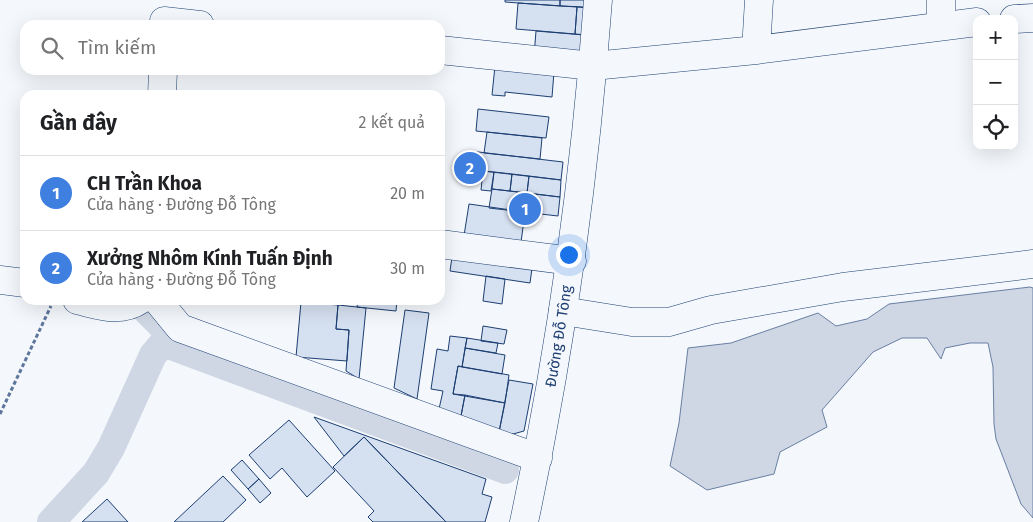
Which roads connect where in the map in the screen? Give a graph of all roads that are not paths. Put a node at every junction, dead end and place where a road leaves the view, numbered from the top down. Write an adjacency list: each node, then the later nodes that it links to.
1 (598, 0): 11 (street, Đường Đỗ Tông)
2 (759, 0): 9 (street)
3 (941, 13): 8 (street); 9 (street)
4 (164, 15): 6 (street)
5 (1033, 18): 7 (street)
6 (182, 20)
7 (1018, 20)
8 (973, 21)
9 (756, 50): 11 (street)
10 (445, 51): 11 (street)
11 (593, 66): 15 (street, Đường Đỗ Tông)
12 (163, 75): 13 (street)
13 (162, 90)
14 (445, 245): 15 (street)
15 (572, 260): 22 (street, Đường Đỗ Tông)
16 (1033, 264): 22 (street)
17 (0, 280): 18 (street)
18 (20, 282)
19 (98, 305): 20 (street)
20 (133, 305)
21 (161, 305): 23 (street)
22 (563, 311): 23 (street, Đường Đỗ Tông)
23 (538, 458): 24 (street, Đường Đỗ Tông)
24 (524, 522)

